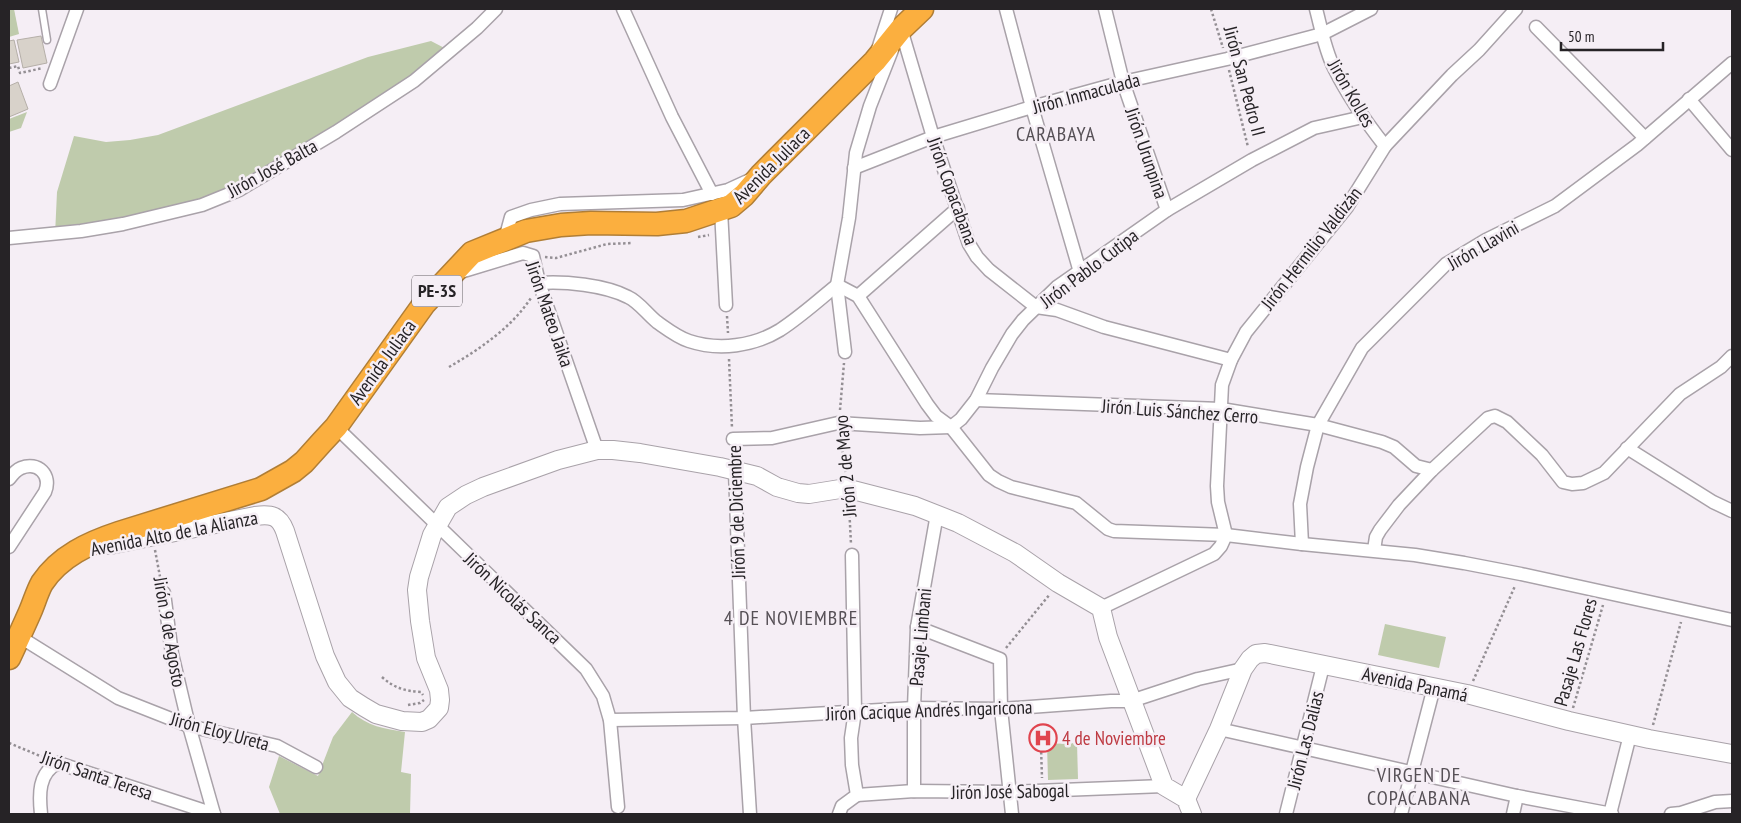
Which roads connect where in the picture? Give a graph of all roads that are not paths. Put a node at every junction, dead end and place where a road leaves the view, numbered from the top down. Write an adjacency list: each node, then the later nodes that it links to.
1 (42, 9): 15 (lane)
2 (77, 9): 19 (street)
3 (496, 9): 31 (street, Jirón José Balta)
4 (623, 9): 28 (street)
5 (891, 9): 16 (street)
6 (922, 9): 13 (highway, Avenida Juliaca / PE-3S)
7 (1006, 9): 21 (street)
8 (1105, 9): 18 (street, Jirón Urunpina)
9 (1316, 9): 14 (street, Jirón Kolles)
10 (1371, 9): 14 (street, Jirón Inmaculada)
11 (1516, 9): 25 (street, Jirón Hermilio Valdizán)
12 (1536, 27): 24 (street)
13 (901, 29): 16 (highway, Avenida Juliaca / PE-3S); 23 (street, Jirón Copacabana); 27 (street)
14 (1322, 34): 18 (street, Jirón Inmaculada); 22 (street, Jirón Kolles)
15 (47, 40)
16 (875, 61): 28 (highway, Avenida Juliaca / PE-3S)
17 (1732, 63): 20 (street, Jirón Llavini)
18 (1123, 82): 21 (street, Jirón Inmaculada); 30 (street, Jirón Urunpina)
19 (50, 84)
20 (1688, 99): 24 (street, Jirón Llavini); 26 (street)
21 (1032, 107): 23 (street, Jirón Inmaculada); 32 (street)
22 (1363, 117): 25 (street, Jirón Kolles); 30 (street, Jirón Pablo Cutipa)
23 (933, 137): 27 (street, Jirón Inmaculada); 29 (street, Jirón Copacabana)
24 (1645, 138): 44 (street, Jirón Llavini)
25 (1385, 146): 41 (street, Jirón Hermilio Valdizán)
26 (1732, 150)
27 (854, 168): 35 (street)
28 (716, 202): 33 (highway, Avenida Juliaca / PE-3S); 37 (street)
29 (958, 208): 36 (street); 38 (street, Jirón Copacabana)
30 (1167, 210): 32 (street, Jirón Pablo Cutipa)
31 (9, 238)
32 (1080, 272): 38 (street, Jirón Pablo Cutipa)
33 (452, 275): 34 (street, Jirón Mateo Jaika); 45 (highway, Avenida Juliaca / PE-3S)
34 (539, 283): 35 (street); 49 (street, Jirón Mateo Jaika)
35 (838, 285): 36 (street); 39 (street)
36 (858, 296): 46 (street)
37 (726, 305)
38 (1036, 307): 41 (street, Jirón Copacabana); 42 (street, Jirón Pablo Cutipa)
39 (845, 352)
40 (1732, 356): 48 (street)
41 (1231, 360): 43 (street, Jirón Hermilio Valdizán)
42 (976, 400): 43 (street, Jirón Luis Sánchez Cerro); 46 (street, Jirón Pablo Cutipa)
43 (1221, 409): 44 (street, Jirón Luis Sánchez Cerro); 56 (street, Jirón Hermilio Valdizán)
44 (1318, 425): 50 (street, Jirón Luis Sánchez Cerro); 57 (street, Jirón Llavini)
45 (336, 427): 55 (street, Jirón Nicolás Sanca); 60 (highway, Avenida Juliaca / PE-3S)
46 (952, 427): 47 (street); 56 (street)
47 (733, 439)
48 (1627, 448): 50 (street); 53 (street)
49 (597, 450): 51 (street, Avenida Alto de la Alianza); 55 (street, Avenida Alto de la Alianza)
50 (1432, 470): 59 (street)
51 (735, 471): 54 (street, Avenida Alto de la Alianza); 75 (street, Jirón 9 de Diciembre)
52 (9, 479): 58 (street)
53 (1732, 511)
54 (937, 514): 63 (street, Avenida Alto de la Alianza); 65 (street, Pasaje Limbani)
55 (438, 527): 60 (street, Avenida Alto de la Alianza); 76 (street, Jirón Nicolás Sanca)
56 (1226, 535): 57 (street); 63 (street)
57 (1302, 544): 59 (street)
58 (9, 547)
59 (1374, 550): 64 (street)
60 (72, 553): 66 (highway, Avenida Juliaca / PE-3S)
61 (852, 555): 74 (street)
62 (164, 593): 77 (street, Jirón 9 de Agosto)
63 (1101, 608): 71 (street)
64 (1732, 620)
65 (917, 627): 72 (street, Pasaje Limbani); 73 (street)
66 (20, 636): 67 (highway, Avenida Juliaca / PE-3S); 77 (street, Jirón Eloy Ureta)
67 (9, 658)
68 (1323, 666): 69 (street, Avenida Panamá); 70 (street, Avenida Panamá); 80 (street, Jirón Las Dalias)
69 (1243, 669): 71 (street, Jirón Cacique Andrés Ingaricona); 78 (street, Avenida Panamá)
70 (1434, 687): 79 (street, Avenida Panamá); 83 (street)
71 (1131, 701): 73 (street, Jirón Cacique Andrés Ingaricona); 84 (street)
72 (914, 708): 73 (street, Jirón Cacique Andrés Ingaricona); 74 (street, Jirón Cacique Andrés Ingaricona); 85 (street, Pasaje Limbani)
73 (1001, 709): 86 (street)
74 (855, 711): 75 (street, Jirón Cacique Andrés Ingaricona); 87 (street)
75 (744, 718): 76 (street, Jirón Cacique Andrés Ingaricona); 94 (street, Jirón 9 de Diciembre)
76 (610, 720): 90 (street, Jirón Nicolás Sanca)
77 (189, 726): 82 (street, Jirón Eloy Ureta); 93 (street, Jirón 9 de Agosto)
78 (1219, 728): 80 (street); 91 (street, Avenida Panamá)
79 (1630, 735): 81 (street, Avenida Panamá); 100 (street)
80 (1303, 749): 83 (street); 97 (street, Jirón Las Dalias)
81 (1732, 754)
82 (316, 767)
83 (1411, 773): 88 (street); 98 (street)
84 (1164, 786): 86 (street, Jirón José Sabogal); 91 (street)
85 (914, 791): 86 (street, Jirón José Sabogal); 87 (street, Jirón José Sabogal)
86 (1010, 792): 96 (street)
87 (857, 795): 95 (street)
88 (1517, 796): 99 (street); 100 (street)
89 (1732, 801): 101 (street)
90 (618, 807)
91 (1189, 807)
92 (41, 814): 93 (street, Jirón Santa Teresa)
93 (214, 814)
94 (750, 814)
95 (839, 814)
96 (1012, 814)
97 (1286, 814)
98 (1402, 814)
99 (1512, 814)
100 (1611, 814)
101 (1671, 814)

